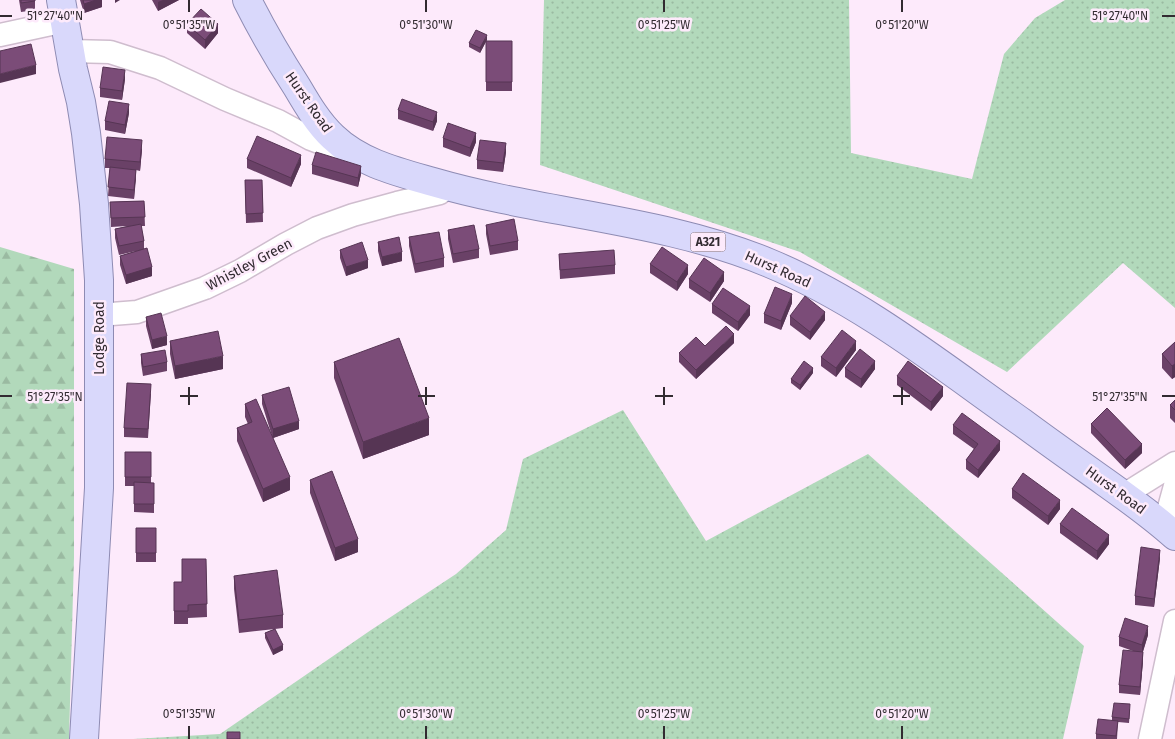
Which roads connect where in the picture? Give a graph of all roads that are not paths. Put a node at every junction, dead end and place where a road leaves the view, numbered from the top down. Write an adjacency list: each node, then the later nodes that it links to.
1 (248, 0): 5 (main road, Hurst Road / A321)
2 (63, 10): 3 (street); 4 (main road, Lodge Road)
3 (0, 35)
4 (70, 51): 6 (street); 11 (main road, Lodge Road)
5 (304, 100): 6 (street); 7 (main road, Hurst Road / A321)
6 (278, 121): 7 (street)
7 (346, 147): 8 (main road, Hurst Road / A321)
8 (400, 173): 9 (main road, Hurst Road / A321); 10 (street)
9 (447, 186): 10 (street, Whistley Green); 14 (main road, Hurst Road / A321)
10 (397, 203): 11 (street, Whistley Green)
11 (99, 315): 17 (main road, Lodge Road)
12 (1175, 463): 14 (street)
13 (1175, 486): 15 (street)
14 (1124, 495): 15 (main road, Hurst Road / A321)
15 (1169, 531)
16 (1175, 621): 18 (street)
17 (84, 739)
18 (1150, 739)

